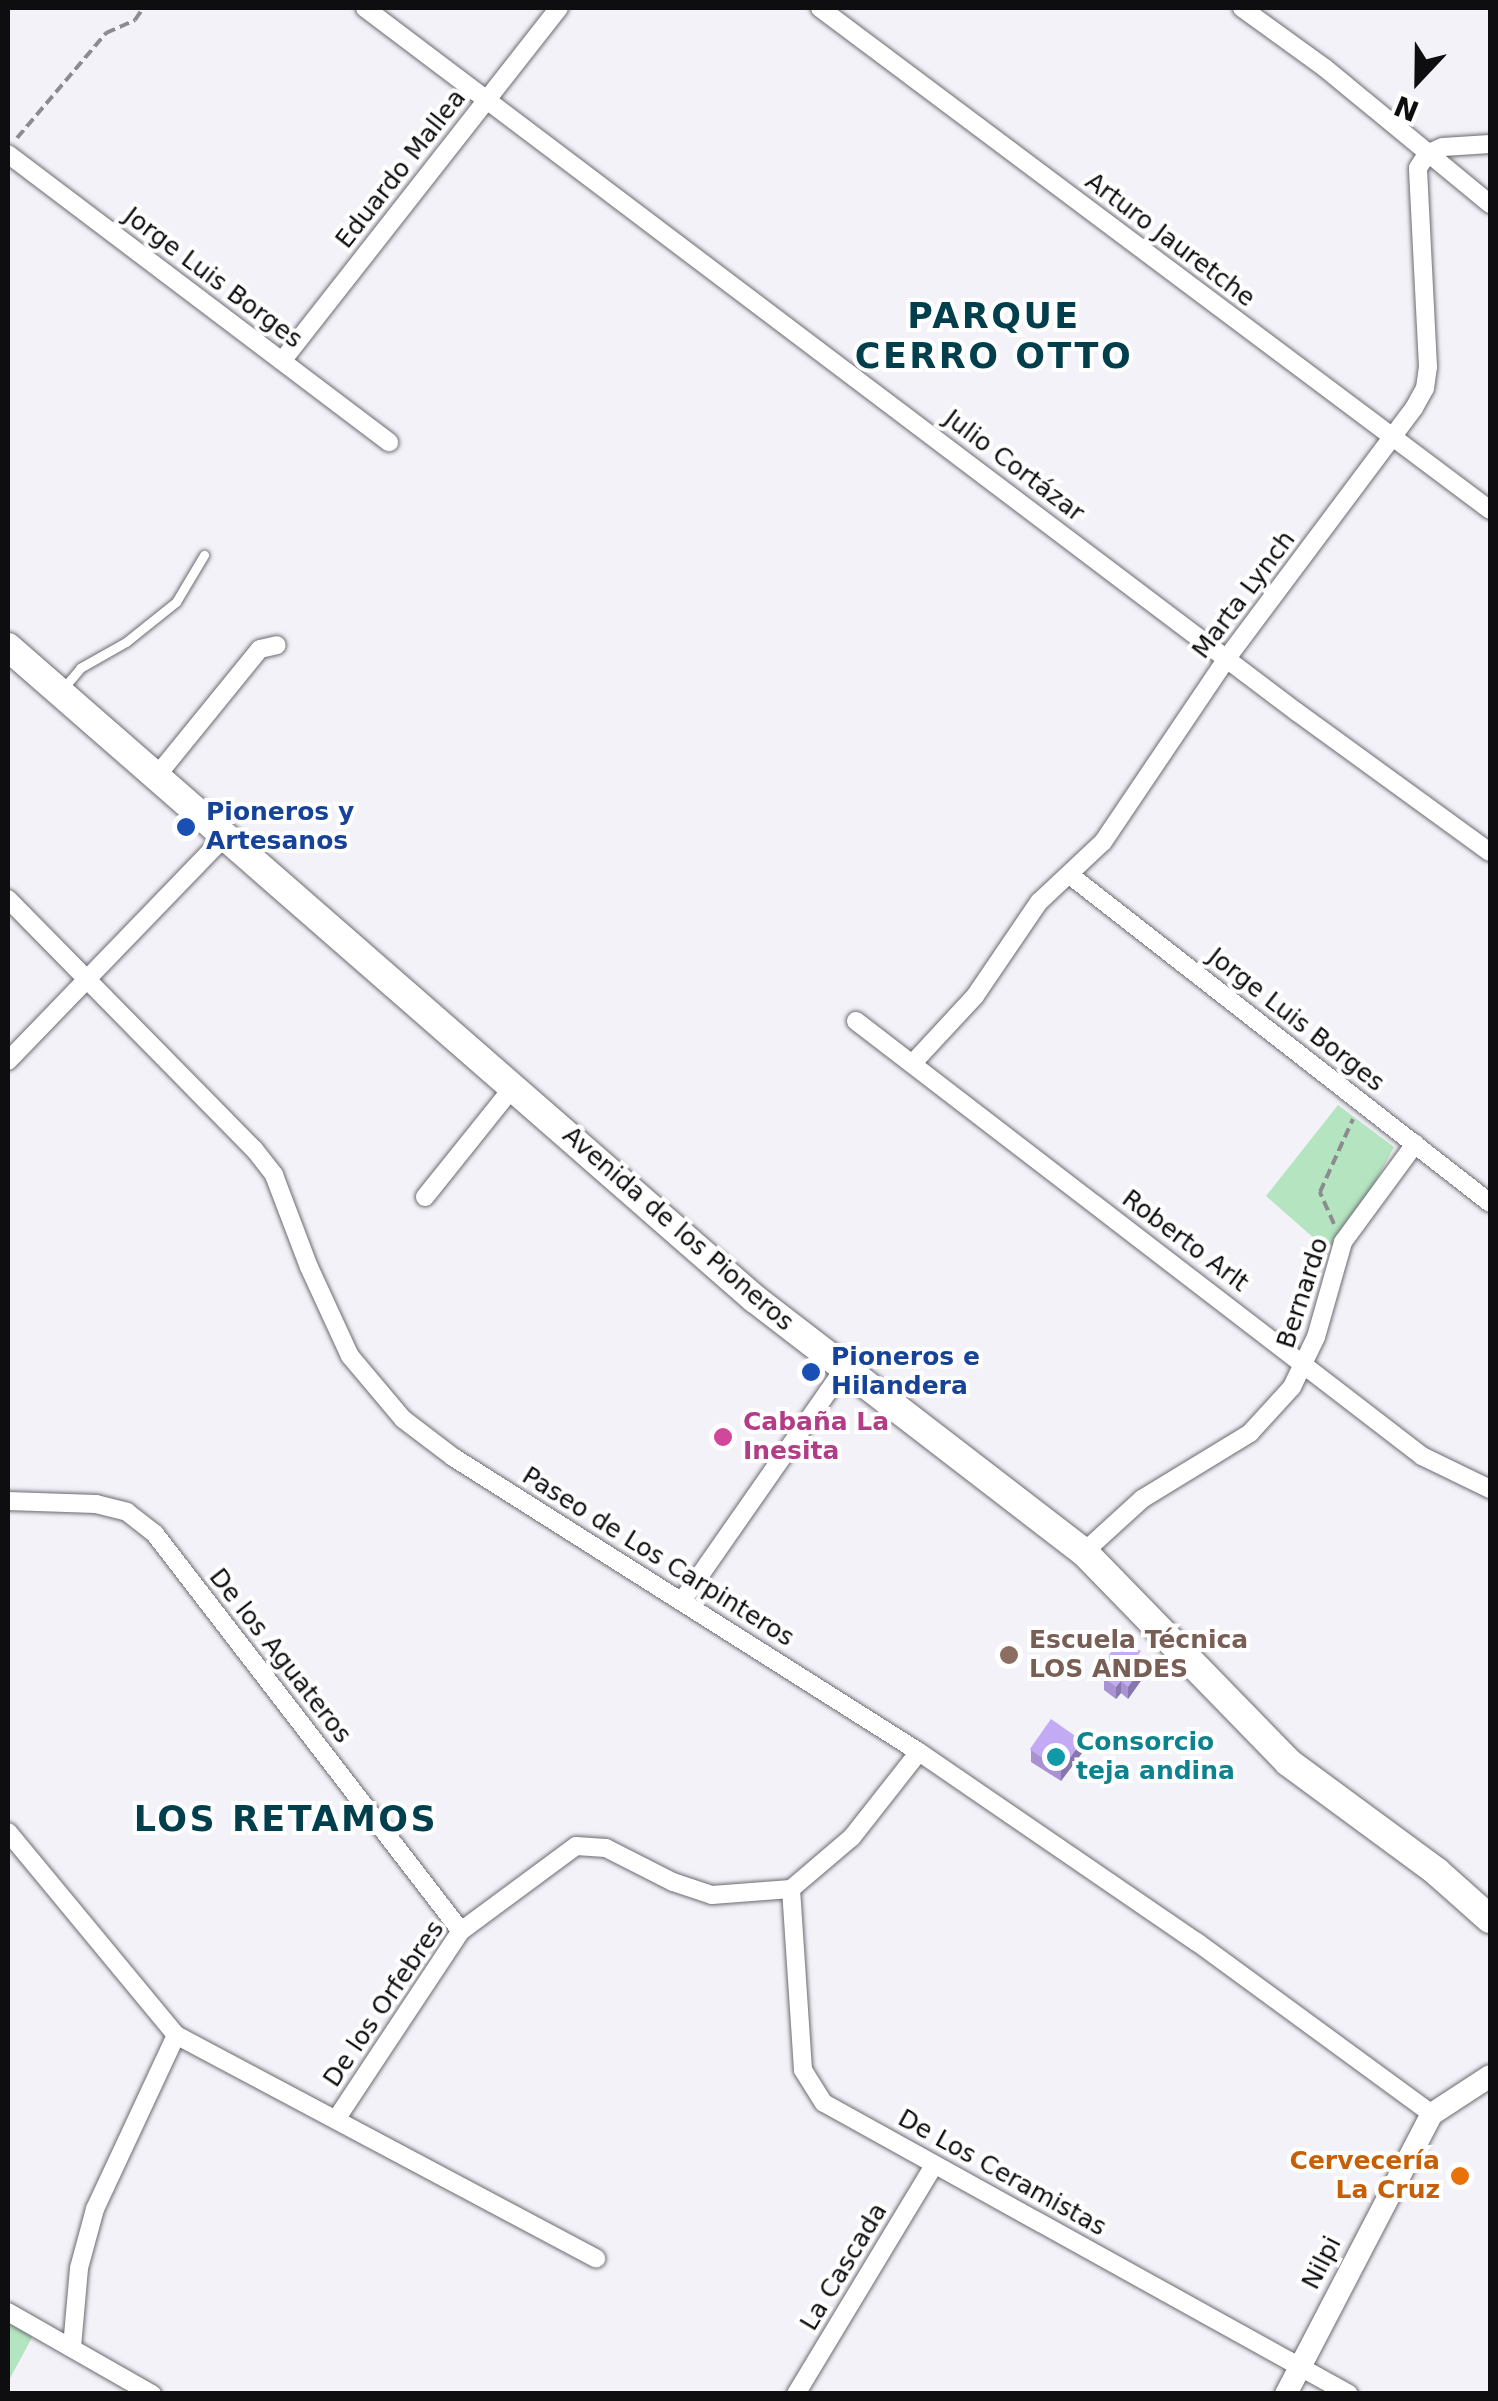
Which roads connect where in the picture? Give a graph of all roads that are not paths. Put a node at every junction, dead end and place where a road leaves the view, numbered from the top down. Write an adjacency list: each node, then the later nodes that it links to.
1 (365, 8): 5 (street, Julio Cortázar)
2 (559, 8): 5 (street, Eduardo Mallea)
3 (820, 8): 11 (street, Arturo Jauretche)
4 (1242, 8): 8 (street)
5 (488, 99): 10 (street, Eduardo Mallea); 17 (street, Julio Cortázar)
6 (1490, 144): 8 (street)
7 (8, 152): 10 (street, Jorge Luis Borges)
8 (1427, 154): 9 (street); 11 (street, Marta Lynch)
9 (1490, 204)
10 (282, 361): 12 (street, Jorge Luis Borges)
11 (1394, 438): 13 (street, Arturo Jauretche); 17 (street, Marta Lynch)
12 (389, 442)
13 (1490, 510)
14 (204, 555): 18 (lane)
15 (277, 645): 19 (street)
16 (8, 647): 18 (main road, Avenida de los Pioneros)
17 (1227, 658): 21 (street, Julio Cortázar); 22 (street, Marta Lynch)
18 (60, 693): 19 (main road, Avenida de los Pioneros)
19 (155, 778): 20 (main road, Avenida de los Pioneros)
20 (223, 838): 24 (street); 28 (main road, Avenida de los Pioneros)
21 (1490, 852)
22 (1071, 876): 27 (street, Marta Lynch); 29 (street, Jorge Luis Borges)
23 (8, 898): 24 (street, Paseo de Los Carpinteros)
24 (90, 980): 26 (street); 37 (street, Paseo de Los Carpinteros)
25 (856, 1021): 27 (street, Roberto Arlt)
26 (8, 1061)
27 (912, 1064): 32 (street, Roberto Arlt)
28 (513, 1087): 30 (street); 33 (main road, Avenida de los Pioneros)
29 (1415, 1144): 31 (street, Jorge Luis Borges); 32 (street, Bernardo)
30 (425, 1197)
31 (1490, 1203)
32 (1306, 1365): 34 (street, Roberto Arlt); 36 (street, Bernardo)
33 (843, 1370): 36 (main road, Avenida de los Pioneros); 37 (street)
34 (1490, 1488)
35 (8, 1501): 42 (street, De los Aguateros)
36 (1084, 1552): 41 (main road, Avenida de los Pioneros)
37 (682, 1602): 38 (street, Paseo de Los Carpinteros)
38 (919, 1752): 40 (street); 45 (street, Paseo de Los Carpinteros)
39 (8, 1832): 43 (street)
40 (791, 1889): 42 (street, De los Orfebres); 47 (street, De Los Ceramistas)
41 (1490, 1918)
42 (462, 1931): 46 (street, De los Orfebres)
43 (176, 2035): 46 (street); 50 (street)
44 (1490, 2076): 45 (street, Nilpi)
45 (1432, 2114): 51 (street, Nilpi)
46 (338, 2118): 48 (street)
47 (934, 2165): 51 (street, De Los Ceramistas); 53 (street, La Cascada)
48 (596, 2258)
49 (8, 2312): 50 (street)
50 (72, 2347): 52 (street)
51 (1300, 2367): 54 (street, Nilpi); 55 (street, De Los Ceramistas)
52 (152, 2394)
53 (796, 2394)
54 (1286, 2394)
55 (1350, 2394)

